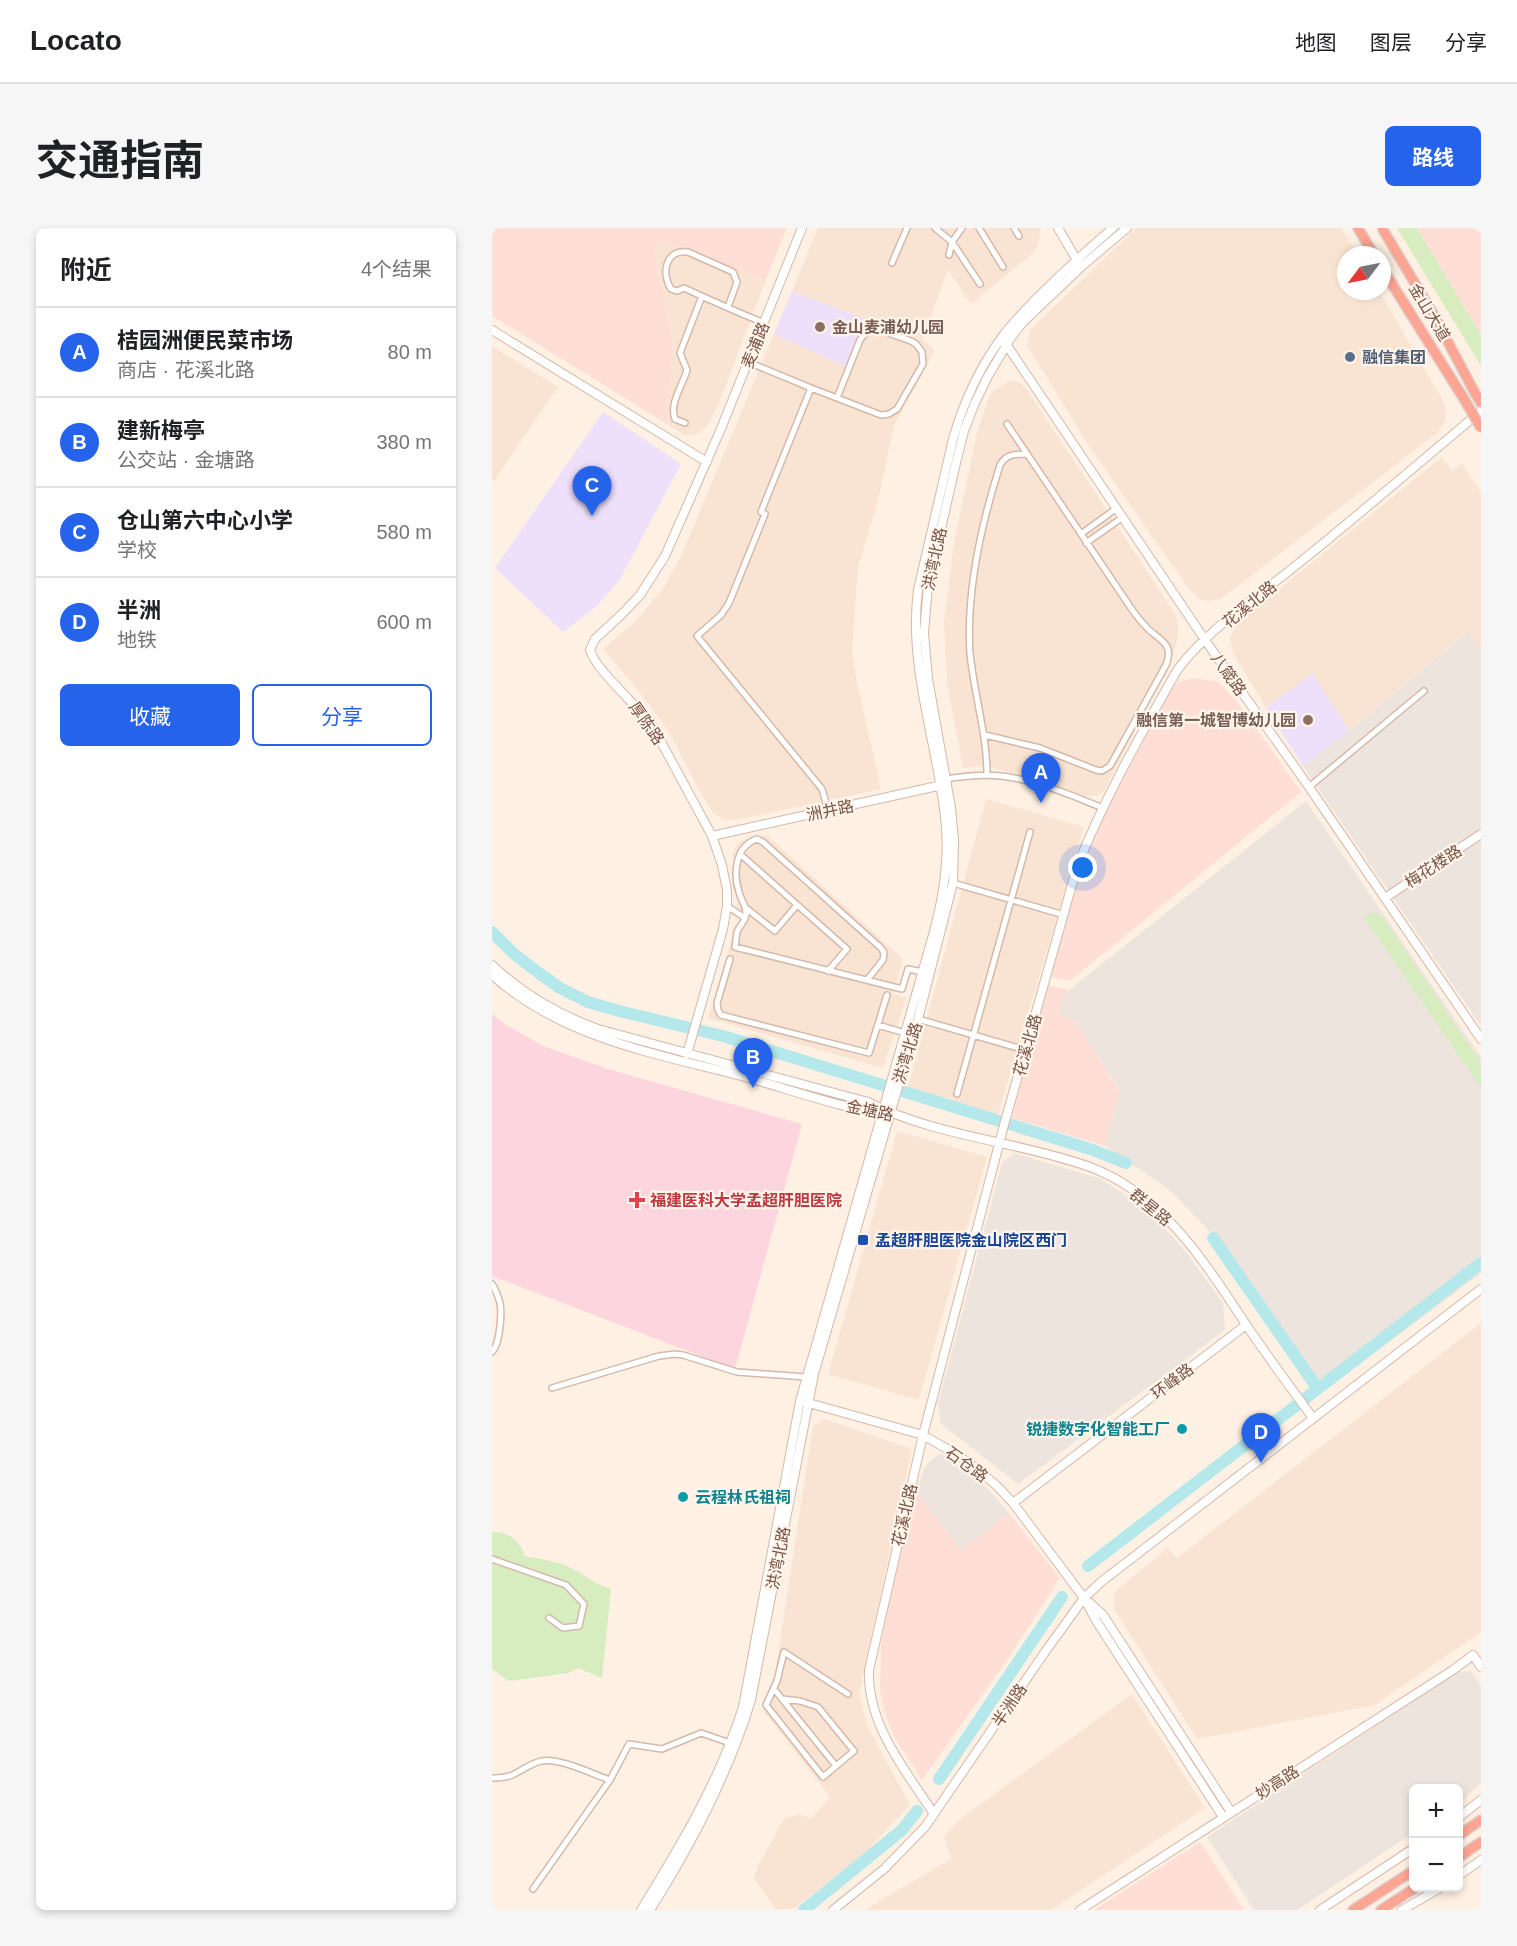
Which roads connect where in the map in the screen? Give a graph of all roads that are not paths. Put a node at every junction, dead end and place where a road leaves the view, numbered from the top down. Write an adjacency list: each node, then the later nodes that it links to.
1 (802, 228): 26 (street, 麦浦路)
2 (907, 228): 18 (street)
3 (935, 228): 14 (street)
4 (962, 228): 14 (street)
5 (979, 228): 20 (street)
6 (1014, 228): 13 (street)
7 (1058, 228): 19 (street)
8 (1113, 228): 19 (street, 洪湾北路)
9 (1127, 228): 19 (street, 洪湾北路)
10 (1354, 228): 15 (street)
11 (1358, 228): 16 (highway)
12 (1381, 228): 31 (street, 金山大道); 33 (highway, bridge)
13 (1019, 236)
14 (952, 242): 17 (street); 21 (street)
15 (1367, 246)
16 (1368, 246)
17 (949, 255)
18 (892, 263)
19 (1079, 263): 28 (street, 洪湾北路)
20 (1003, 267)
21 (980, 284)
22 (1391, 284): 38 (highway, bridge)
23 (1391, 285): 35 (street, 金山大道)
24 (702, 296): 25 (street); 25 (street); 36 (street)
25 (728, 307): 26 (street)
26 (764, 323): 29 (street, 麦浦路)
27 (492, 330): 41 (street)
28 (1004, 340): 42 (street, 八箴路); 54 (street, 洪湾北路)
29 (748, 362): 30 (street); 41 (street, 麦浦路)
30 (811, 388): 32 (street); 57 (street)
31 (1481, 395)
32 (837, 398): 32 (street)
33 (1481, 403)
34 (1481, 411): 35 (street, 花溪北路)
35 (1471, 419): 39 (street, 金山大道); 46 (street, 花溪北路)
36 (685, 423)
37 (1006, 424): 40 (street)
38 (1481, 428)
39 (1481, 436)
40 (1027, 454): 44 (street); 51 (street)
41 (706, 462): 60 (street, 厚陈路)
42 (1117, 508): 43 (street, 八箴路); 44 (street)
43 (1123, 517): 45 (street); 46 (street, 八箴路)
44 (1080, 534): 45 (street)
45 (1086, 543): 48 (street)
46 (1206, 640): 49 (street, 花溪北路); 55 (street, 八箴路)
47 (1424, 691): 55 (street)
48 (1135, 722): 49 (street); 50 (street)
49 (1145, 728): 52 (street, 花溪北路)
50 (1130, 731): 51 (street); 52 (street)
51 (985, 735): 53 (street)
52 (1140, 737): 56 (street, 花溪北路)
53 (987, 775): 54 (street); 56 (street)
54 (944, 783): 57 (street, 洲井路); 62 (street, 洪湾北路); 73 (street, 洪湾北路)
55 (1310, 787): 63 (street, 八箴路)
56 (1103, 808): 68 (street, 花溪北路)
57 (828, 810): 60 (street, 洲井路)
58 (1030, 832): 64 (street)
59 (1481, 834): 63 (street, 梅花楼路)
60 (712, 836): 66 (street, 厚陈路)
61 (740, 854): 65 (street); 67 (street); 75 (street)
62 (953, 883): 64 (street); 77 (street, 洪湾北路)
63 (1385, 898): 81 (street, 八箴路)
64 (1011, 900): 68 (street); 80 (street)
65 (797, 905): 67 (street); 72 (street)
66 (726, 906): 69 (street); 83 (street, 厚陈路)
67 (746, 908): 69 (street)
68 (1064, 915): 82 (street, 花溪北路)
69 (745, 918): 72 (street)
70 (730, 958): 78 (street)
71 (492, 965): 83 (street, 金塘路)
72 (828, 970): 75 (street)
73 (923, 972): 75 (street); 79 (street, 洪湾北路)
74 (492, 975): 86 (street, 金塘路)
75 (867, 980)
76 (887, 995): 78 (street)
77 (918, 1019): 80 (street); 84 (street, 洪湾北路)
78 (878, 1025): 79 (street)
79 (905, 1033): 84 (street, 洪湾北路)
80 (973, 1035): 82 (street); 85 (street)
81 (1481, 1039)
82 (1025, 1050): 88 (street, 花溪北路)
83 (687, 1054): 86 (street, 金塘路)
84 (895, 1082): 86 (street, 洪湾北路)
85 (957, 1094)
86 (886, 1113): 87 (street, 金塘路); 93 (street, 洪湾北路); 95 (street, 洪湾北路)
87 (903, 1117): 88 (street, 群星路)
88 (999, 1144): 91 (street, 群星路); 97 (street, 花溪北路)
89 (492, 1284): 92 (street)
90 (1481, 1289): 96 (street, 半洲路)
91 (1246, 1325): 96 (street, 群星路); 98 (street, 环峰路)
92 (492, 1352)
93 (806, 1377): 94 (street); 95 (street, 洪湾北路)
94 (552, 1388)
95 (804, 1402): 97 (street, 石仓路); 106 (street, 洪湾北路)
96 (1313, 1418): 100 (street, 半洲路)
97 (923, 1435): 98 (street, 石仓路); 112 (street, 花溪北路)
98 (1013, 1503): 100 (street, 石仓路)
99 (492, 1559): 101 (street)
100 (1084, 1598): 111 (street, 石仓路); 112 (street, 半洲路); 114 (street, 石仓路)
101 (549, 1618)
102 (1481, 1667): 111 (street, 妙高路)
103 (774, 1689): 104 (street); 105 (street); 107 (street)
104 (848, 1694)
105 (782, 1699): 107 (street); 107 (street)
106 (733, 1744): 109 (street); 128 (street, 洪湾北路); 129 (street, 洪湾北路)
107 (836, 1766)
108 (492, 1778): 109 (street)
109 (610, 1780): 125 (street)
110 (1481, 1800): 113 (street)
111 (1231, 1812): 114 (street, 妙高路)
112 (934, 1814): 130 (street, 半洲路)
113 (1463, 1814)
114 (1223, 1817): 131 (street, 妙高路)
115 (1481, 1820): 116 (highway)
116 (1463, 1833)
117 (1481, 1842): 120 (highway)
118 (1481, 1849): 121 (highway)
119 (1409, 1851): 132 (street)
120 (1463, 1855)
121 (1463, 1860)
122 (1481, 1860): 124 (street)
123 (1409, 1873): 133 (highway)
124 (1463, 1873)
125 (533, 1889)
126 (1409, 1892): 134 (highway)
127 (1432, 1892): 135 (street)
128 (641, 1910)
129 (650, 1910)
130 (833, 1910)
131 (1080, 1910)
132 (1320, 1910)
133 (1353, 1910)
134 (1381, 1910)
135 (1402, 1910)

